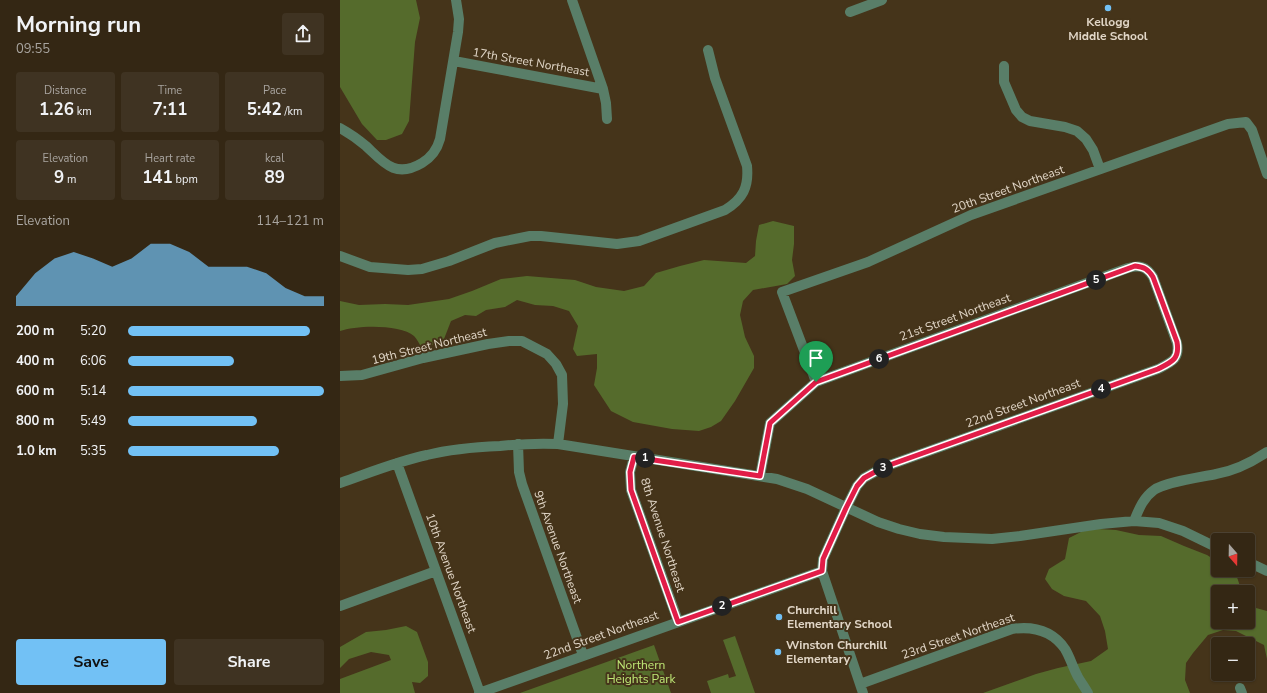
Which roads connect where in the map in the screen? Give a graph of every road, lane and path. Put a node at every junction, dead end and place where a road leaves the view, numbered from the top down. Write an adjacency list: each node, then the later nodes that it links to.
1 (456, 0): 6 (street)
2 (572, 0): 8 (street)
3 (882, 0): 4 (street)
4 (850, 12)
5 (708, 50): 13 (street)
6 (454, 62): 8 (street, 17th Street Northeast); 10 (street)
7 (1004, 66): 11 (street)
8 (603, 89): 9 (street)
9 (607, 119)
10 (340, 128)
11 (1100, 169): 12 (street, 20th Street Northeast); 16 (street, 20th Street Northeast)
12 (1267, 174)
13 (340, 256)
14 (1166, 310): 16 (street, 21st Street Northeast); 24 (street, 22nd Street Northeast)
15 (340, 376): 18 (street, 19th Street Northeast)
16 (816, 382): 22 (street, 21st Street Northeast)
17 (518, 444): 18 (street); 21 (street); 33 (street, 9th Avenue Northeast)
18 (558, 444): 20 (street)
19 (1267, 452): 25 (street)
20 (634, 457): 22 (street); 32 (street, 8th Avenue Northeast)
21 (397, 463): 23 (street); 28 (street, 10th Avenue Northeast)
22 (760, 476): 24 (street)
23 (340, 483)
24 (846, 508): 25 (street); 29 (street)
25 (1134, 521): 26 (street)
26 (1211, 544)
27 (1255, 565): 30 (street)
28 (436, 571): 31 (street); 35 (street, 10th Avenue Northeast)
29 (822, 571): 32 (street, 22nd Street Northeast); 34 (street)
30 (1267, 571)
31 (340, 606)
32 (678, 622): 33 (street, 22nd Street Northeast)
33 (583, 656): 35 (street, 22nd Street Northeast)
34 (861, 688): 36 (street, 23rd Street Northeast)
35 (479, 693)
36 (1088, 693)

